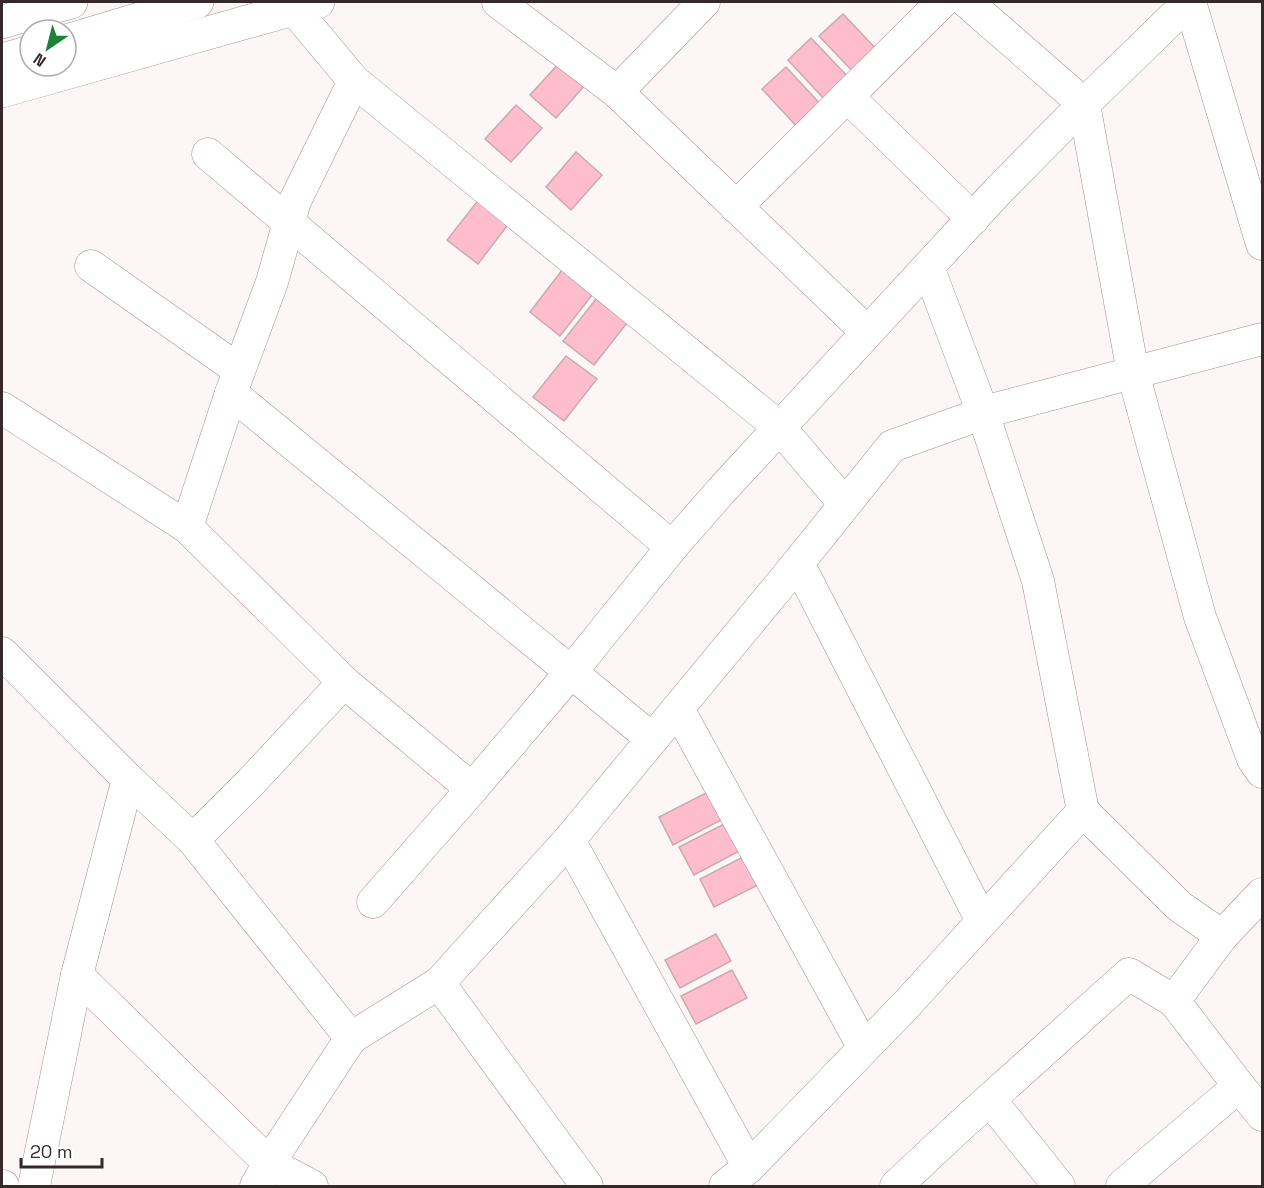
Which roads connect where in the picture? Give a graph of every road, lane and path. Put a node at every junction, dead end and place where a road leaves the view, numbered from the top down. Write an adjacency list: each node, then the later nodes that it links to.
1 (71, 2): 9 (main road)
2 (197, 2): 10 (main road)
3 (498, 2): 15 (street)
4 (704, 2): 15 (street)
5 (942, 2): 16 (street)
6 (967, 2): 17 (street)
7 (1189, 2): 17 (street); 22 (street)
8 (306, 5): 13 (street); 14 (main road)
9 (2, 22)
10 (78, 37)
11 (18, 55): 12 (main road)
12 (2, 60)
13 (354, 81): 21 (street); 31 (street)
14 (2, 91)
15 (617, 92): 19 (street)
16 (847, 96): 19 (street); 20 (street)
17 (1084, 104): 20 (street); 27 (street)
18 (208, 154): 21 (street)
19 (736, 207): 25 (street)
20 (973, 219): 24 (street)
21 (289, 222): 28 (street); 34 (street)
22 (1263, 244)
23 (91, 266): 28 (street)
24 (928, 267): 25 (street); 30 (street)
25 (867, 332): 31 (street)
26 (1263, 339): 27 (street)
27 (1133, 373): 30 (street); 41 (street)
28 (235, 381): 33 (street); 37 (street)
29 (2, 408): 33 (street)
30 (983, 413): 32 (street); 44 (street)
31 (779, 427): 32 (street); 34 (street)
32 (845, 504): 35 (street)
33 (187, 527): 38 (street)
34 (672, 547): 37 (street)
35 (798, 563): 39 (street); 49 (street)
36 (2, 653): 42 (street)
37 (571, 672): 40 (street); 43 (street)
38 (344, 682): 43 (street); 45 (street)
39 (678, 709): 40 (street); 55 (street)
40 (652, 739): 46 (street)
41 (1263, 772)
42 (128, 779): 45 (street); 51 (street)
43 (472, 789): 48 (street)
44 (1083, 811): 49 (street); 50 (street)
45 (193, 840): 54 (street)
46 (569, 840): 52 (street); 59 (street)
47 (1263, 894): 50 (street)
48 (373, 902)
49 (982, 921): 55 (street)
50 (1222, 936): 53 (street)
51 (77, 975): 60 (street); 61 (street)
52 (439, 983): 54 (street); 63 (street)
53 (1174, 1001): 56 (street); 57 (street)
54 (351, 1038): 60 (street)
55 (864, 1048): 59 (street)
56 (1239, 1086): 58 (street); 67 (street)
57 (990, 1100): 65 (street); 66 (street)
58 (1263, 1115)
59 (749, 1167): 64 (street)
60 (262, 1175): 62 (street)
61 (34, 1186)
62 (312, 1186)
63 (587, 1186)
64 (725, 1186)
65 (896, 1186)
66 (1059, 1186)
67 (1122, 1186)

